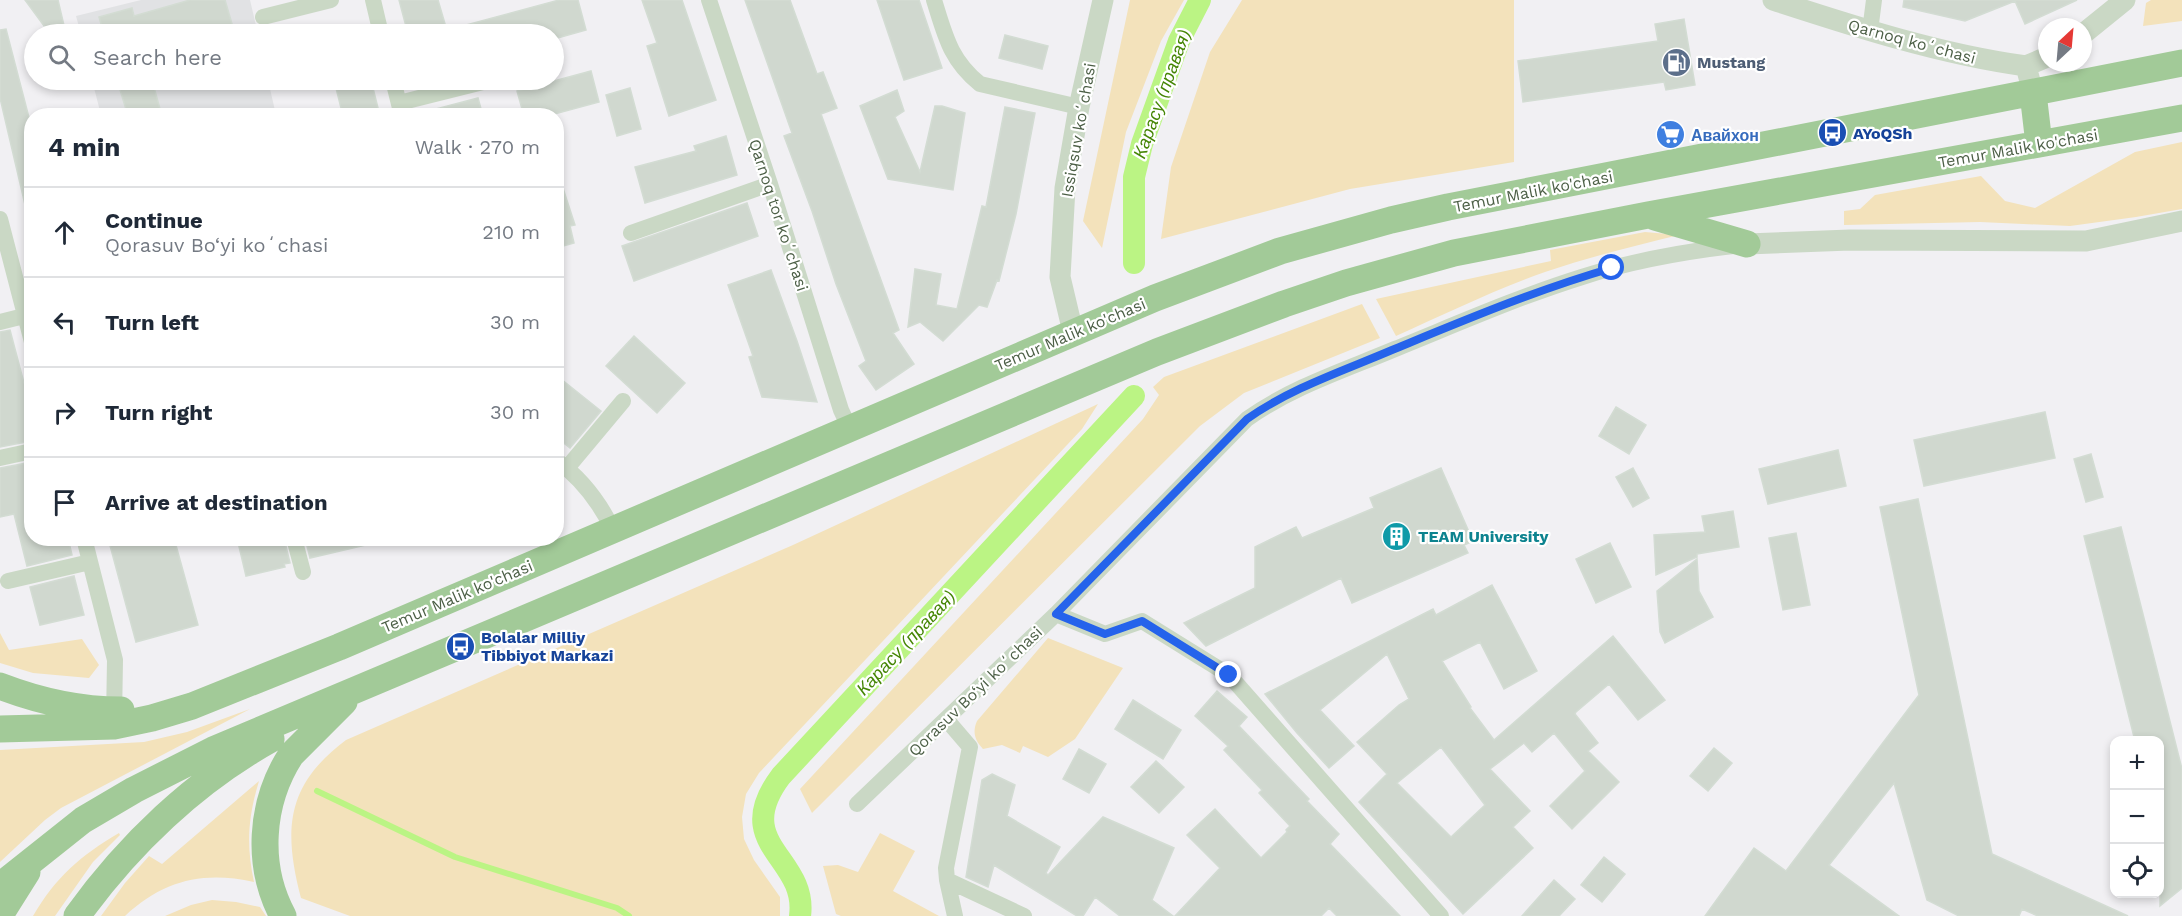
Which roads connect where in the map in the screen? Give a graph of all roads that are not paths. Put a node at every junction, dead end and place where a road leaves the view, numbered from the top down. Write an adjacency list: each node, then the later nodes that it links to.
1 (331, 0): 9 (street)
2 (372, 0): 10 (street)
3 (709, 0): 24 (street, Qarnoq tor koʻchasi)
4 (934, 0): 19 (street)
5 (1103, 0): 19 (street, Issiqsuv koʻchasi)
6 (1773, 0): 12 (street, Qarnoq koʻchasi)
7 (1874, 0): 12 (street)
8 (2125, 0): 11 (street)
9 (263, 17)
10 (378, 24)
11 (2092, 27)
12 (1870, 31): 15 (street, Qarnoq koʻchasi)
13 (2038, 61): 15 (street)
14 (2182, 63): 18 (highway, Temur Malik ko'chasi)
15 (2026, 66): 18 (street)
16 (396, 90): 20 (street)
17 (460, 90): 21 (street)
18 (2033, 93): 23 (highway); 32 (highway, Temur Malik ko'chasi)
19 (1079, 107): 32 (street, Issiqsuv koʻchasi)
20 (401, 108)
21 (404, 108)
22 (2182, 118): 23 (highway, Temur Malik ko'chasi)
23 (2039, 144): 25 (highway, Temur Malik ko'chasi)
24 (770, 184): 28 (street); 34 (street, Qarnoq tor koʻchasi)
25 (1648, 215): 29 (highway); 47 (highway, Temur Malik ko'chasi)
26 (0, 219): 30 (street)
27 (2182, 221): 29 (street)
28 (631, 233)
29 (1747, 244): 45 (street, Qorasuv Bo‘yi koʻchasi)
30 (24, 316): 31 (street)
31 (0, 322)
32 (1073, 332): 34 (highway, Temur Malik ko'chasi)
33 (623, 401): 37 (street)
34 (850, 429): 39 (highway, Temur Malik ko'chasi)
35 (24, 453): 36 (street)
36 (0, 458)
37 (564, 462)
38 (564, 466): 39 (street)
39 (613, 530): 48 (highway, Temur Malik ko'chasi)
40 (86, 546): 42 (street)
41 (296, 546): 43 (street)
42 (90, 562): 44 (street); 48 (street)
43 (303, 572)
44 (8, 581)
45 (1056, 614): 49 (street, Qorasuv Bo‘yi koʻchasi); 60 (street)
46 (0, 686): 48 (highway)
47 (358, 689): 52 (highway); 56 (highway); 57 (highway)
48 (114, 718): 50 (highway)
49 (946, 719): 51 (street, Qorasuv Bo‘yi koʻchasi); 53 (street)
50 (0, 729)
51 (857, 804)
52 (48, 845): 54 (highway); 55 (highway)
53 (947, 880): 58 (street); 59 (street)
54 (0, 885)
55 (0, 915)
56 (77, 916)
57 (283, 916)
58 (956, 916)
59 (1024, 916)
60 (1441, 916)

